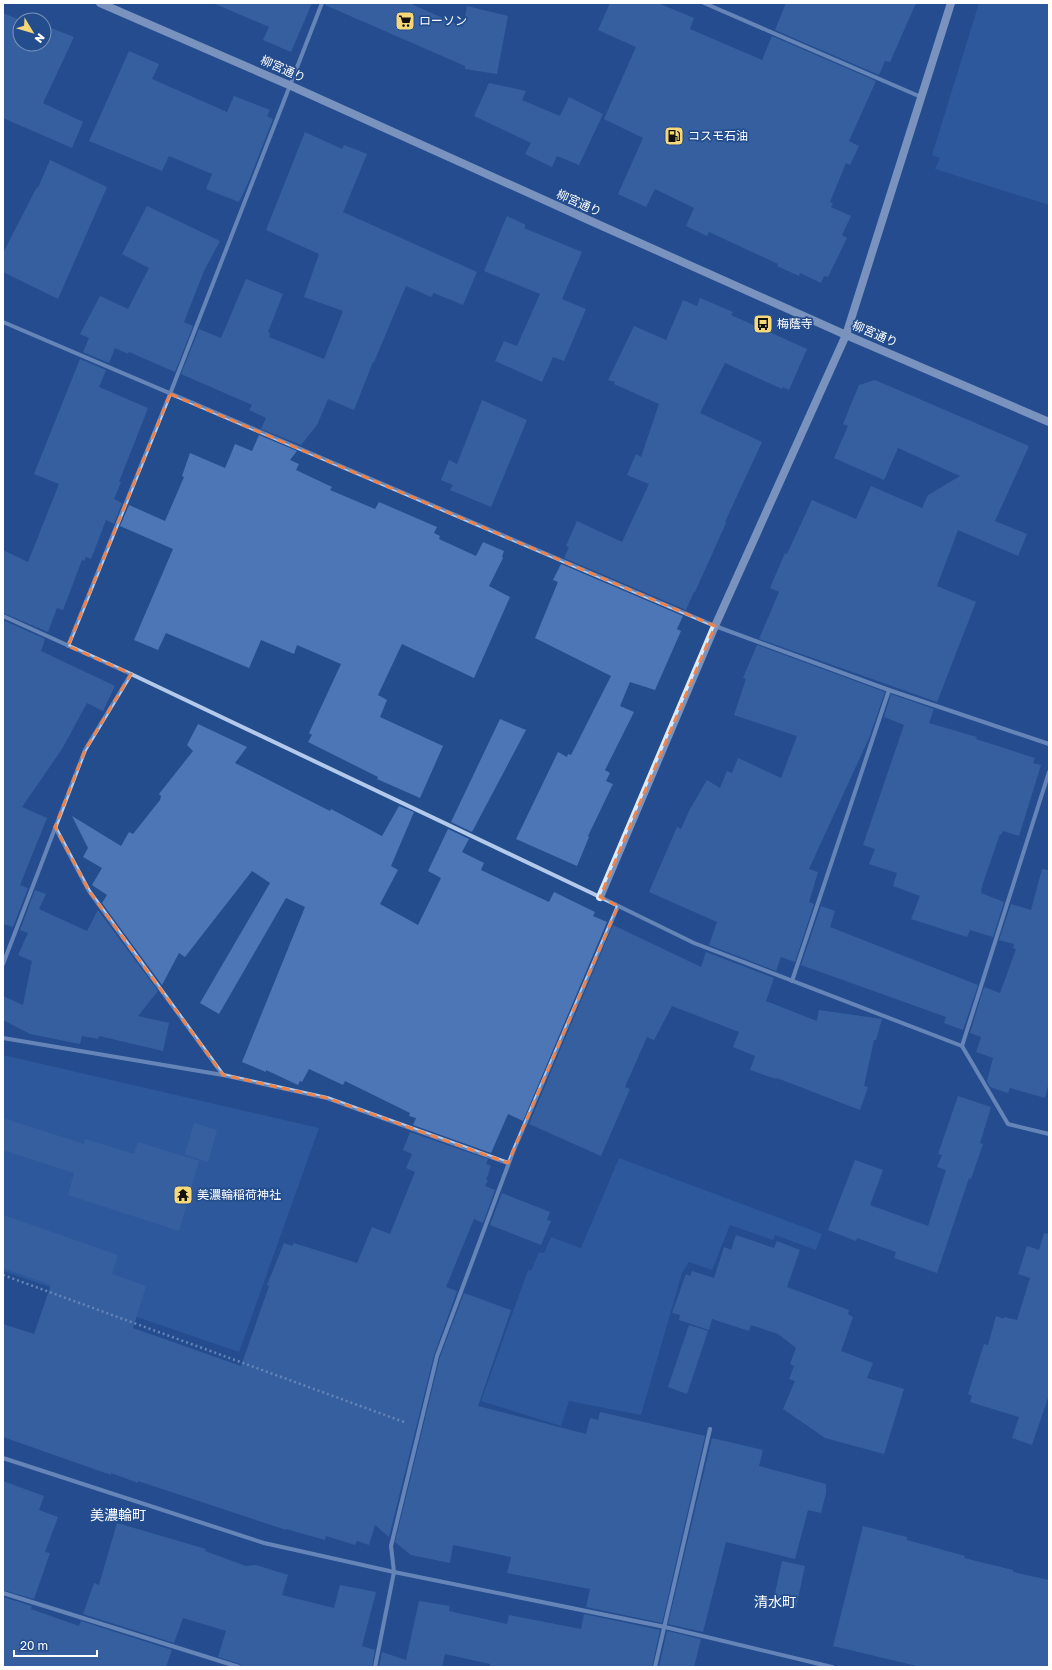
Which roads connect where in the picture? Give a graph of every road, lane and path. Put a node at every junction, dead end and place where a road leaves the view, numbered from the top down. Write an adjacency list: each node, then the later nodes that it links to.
1 (100, 3): 5 (street, 柳宮通り)
2 (322, 3): 5 (street)
3 (704, 3): 6 (street)
4 (951, 3): 6 (street)
5 (289, 85): 8 (street, 柳宮通り); 9 (street)
6 (921, 97): 8 (street)
7 (3, 322): 9 (street)
8 (846, 335): 10 (street, 柳宮通り); 12 (street)
9 (170, 394): 12 (street); 13 (street)
10 (1049, 422)
11 (3, 616): 13 (street)
12 (715, 626): 15 (street); 19 (street)
13 (68, 646): 14 (street)
14 (131, 674): 18 (street); 19 (street)
15 (889, 690): 16 (street); 22 (street)
16 (1049, 744)
17 (1049, 772): 24 (street)
18 (55, 827): 21 (street); 25 (street)
19 (600, 897): 20 (street)
20 (618, 906): 22 (street); 27 (street)
21 (3, 964)
22 (792, 981): 24 (street)
23 (3, 1038): 25 (street)
24 (962, 1046): 26 (street)
25 (224, 1075): 27 (street)
26 (1049, 1134)
27 (508, 1163): 29 (street)
28 (3, 1275): 29 (path)
29 (420, 1428): 32 (street)
30 (710, 1429): 34 (street)
31 (3, 1458): 32 (street)
32 (394, 1572): 34 (street); 36 (street)
33 (3, 1593): 35 (street)
34 (665, 1627): 37 (street); 38 (street)
35 (240, 1667)
36 (375, 1667)
37 (655, 1667)
38 (832, 1667)

